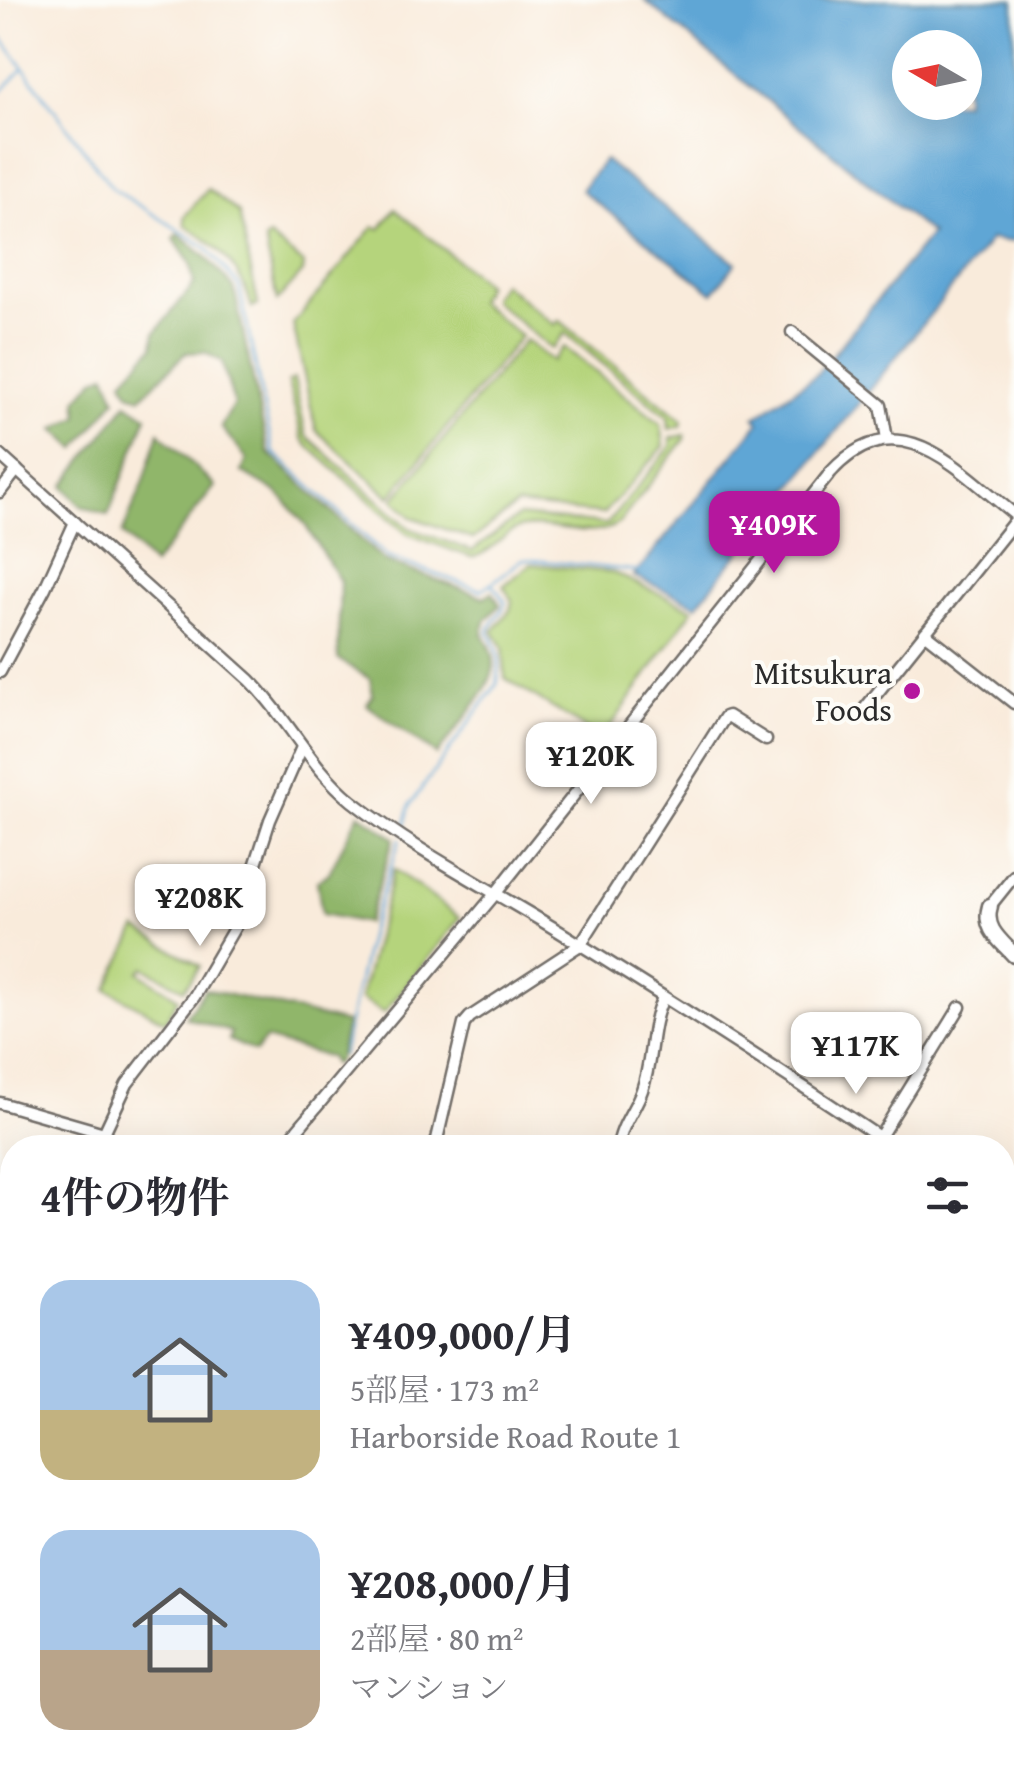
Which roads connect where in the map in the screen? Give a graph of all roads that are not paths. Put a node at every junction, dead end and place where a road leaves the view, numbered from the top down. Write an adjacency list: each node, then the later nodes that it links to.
1 (792, 332): 2 (street)
2 (887, 439): 6 (street); 15 (street)
3 (0, 455): 4 (street)
4 (17, 470): 5 (street); 7 (street)
5 (0, 492)
6 (1014, 518): 8 (street)
7 (75, 522): 9 (street); 13 (street)
8 (926, 633): 10 (street); 11 (street)
9 (0, 672)
10 (1014, 703)
11 (858, 717)
12 (766, 740): 17 (street)
13 (302, 747): 15 (street); 22 (street)
14 (1014, 876): 16 (street)
15 (496, 894): 17 (street); 23 (street)
16 (990, 906): 18 (highway)
17 (580, 945): 19 (street); 24 (street)
18 (1014, 956)
19 (662, 998): 25 (street); 26 (street)
20 (960, 1007): 27 (street)
21 (0, 1103): 22 (street)
22 (104, 1133)
23 (293, 1135)
24 (438, 1135)
25 (620, 1135)
26 (866, 1135)
27 (880, 1135)

